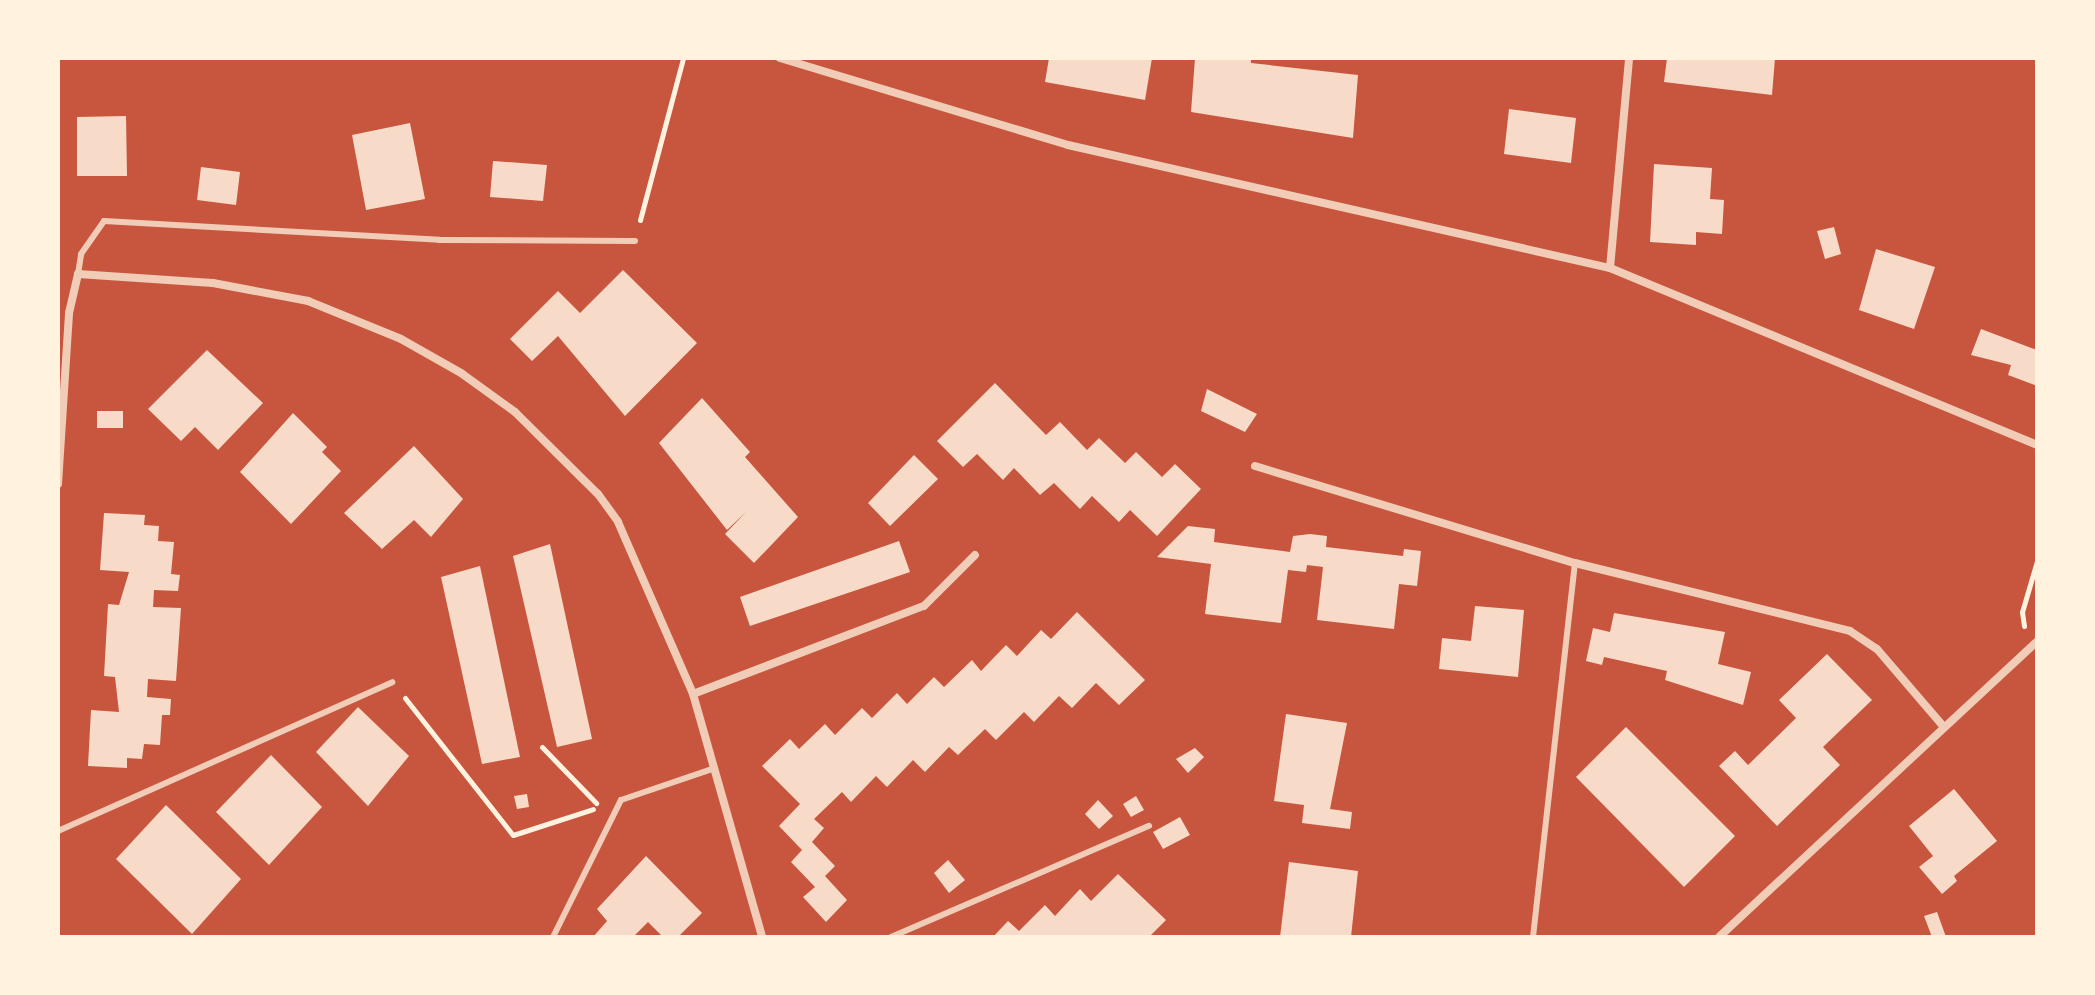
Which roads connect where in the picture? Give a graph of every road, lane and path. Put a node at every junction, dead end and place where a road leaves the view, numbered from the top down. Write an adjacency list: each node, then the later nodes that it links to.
1 (683, 58): 4 (path)
2 (780, 58): 6 (street)
3 (1629, 58): 6 (street)
4 (645, 201)
5 (635, 241): 7 (lane)
6 (1610, 268): 8 (street)
7 (78, 274): 10 (street); 17 (street)
8 (2037, 445)
9 (1255, 466): 13 (street)
10 (58, 484)
11 (975, 555): 17 (street)
12 (2037, 561): 14 (path)
13 (1575, 563): 18 (street); 28 (lane)
14 (2022, 612)
15 (2037, 642): 18 (street)
16 (392, 682): 22 (path); 24 (lane)
17 (693, 694): 20 (street)
18 (1943, 726): 29 (street)
19 (542, 747): 22 (path)
20 (715, 768): 21 (lane); 26 (street)
21 (621, 800): 22 (path); 25 (lane)
22 (599, 807)
23 (1149, 826): 27 (lane)
24 (58, 831)
25 (553, 937)
26 (762, 937)
27 (891, 937)
28 (1533, 937)
29 (1719, 937)

